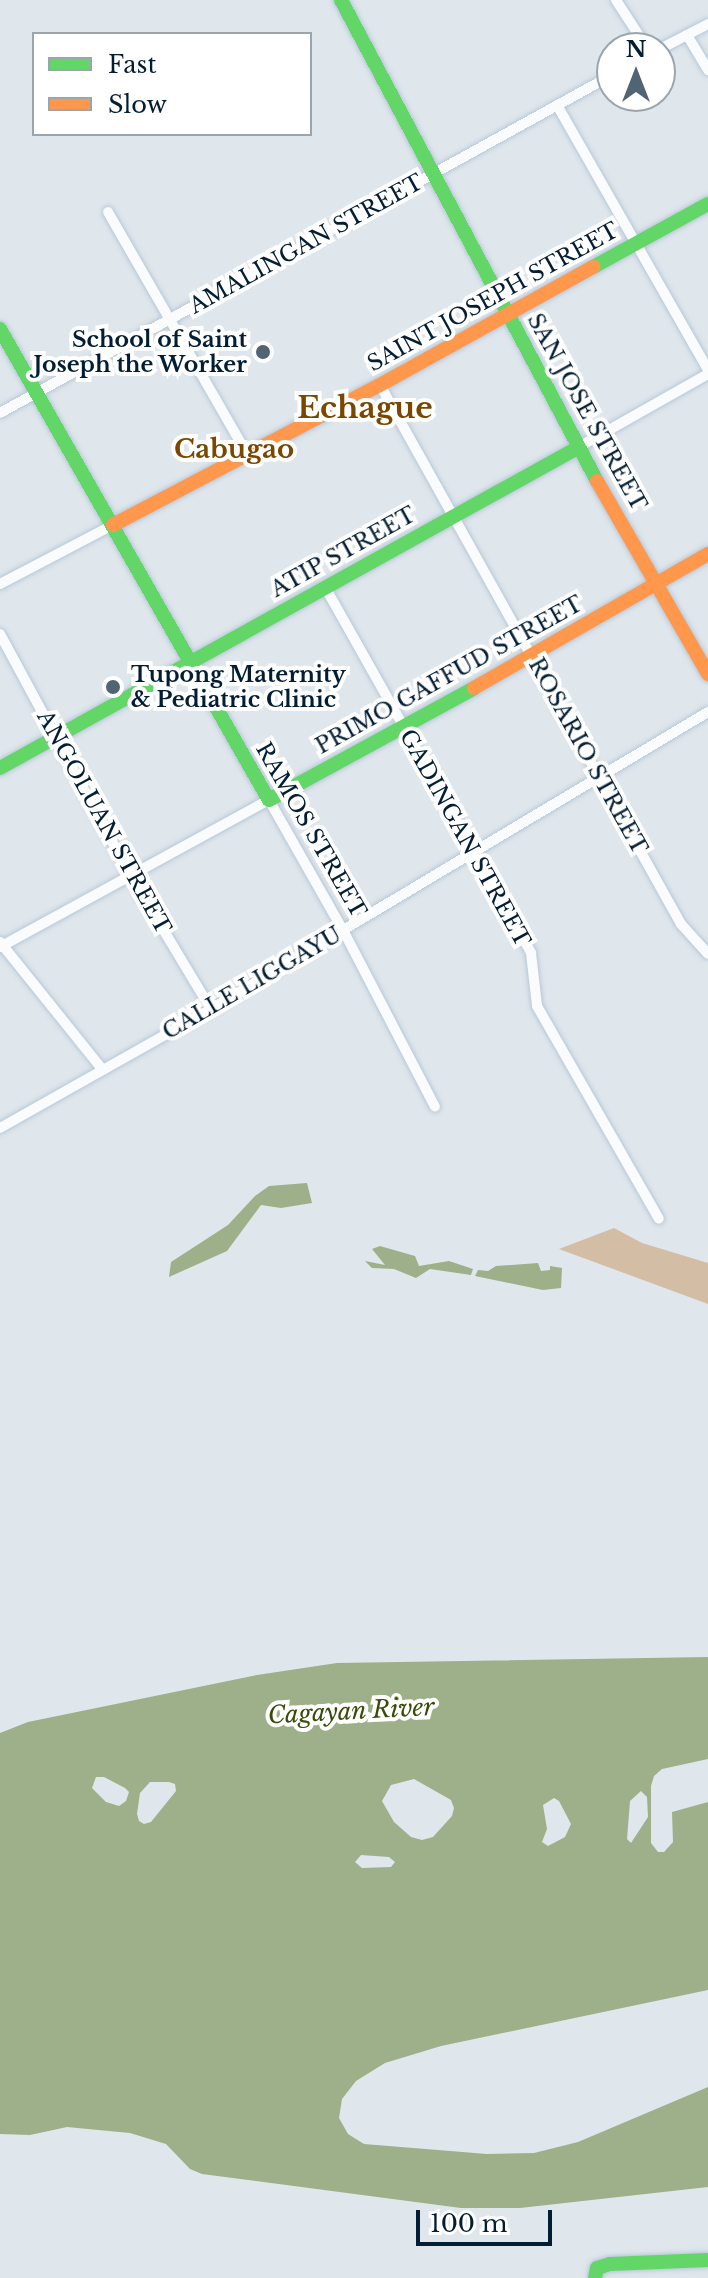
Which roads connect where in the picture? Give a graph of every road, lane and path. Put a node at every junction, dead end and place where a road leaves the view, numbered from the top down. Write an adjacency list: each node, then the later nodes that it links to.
1 (341, 0): 10 (main road, SAN JOSE STREET)
2 (616, 0): 4 (street)
3 (708, 24): 5 (street)
4 (637, 32)
5 (687, 35): 6 (street); 7 (street)
6 (676, 41)
7 (708, 70)
8 (596, 84): 9 (street, AMALINGAN STREET)
9 (557, 105): 10 (street, AMALINGAN STREET); 13 (street)
10 (432, 174): 14 (main road, SAN JOSE STREET); 15 (street, AMALINGAN STREET)
11 (708, 204): 13 (main road, SAINT JOSEPH STREET)
12 (108, 212): 15 (street)
13 (637, 242): 14 (main road, SAINT JOSEPH STREET); 17 (street)
14 (508, 315): 18 (main road, SAINT JOSEPH STREET); 21 (main road, SAN JOSE STREET)
15 (170, 320): 19 (street, AMALINGAN STREET); 22 (street)
16 (0, 329): 19 (main road, RAMOS STREET)
17 (708, 372): 21 (street, ATIP STREET)
18 (380, 385): 22 (main road, SAINT JOSEPH STREET); 23 (street, ROSARIO STREET)
19 (37, 395): 20 (street, AMALINGAN STREET); 24 (main road, RAMOS STREET)
20 (0, 413)
21 (579, 447): 23 (main road, ATIP STREET); 26 (main road, SAN JOSE STREET)
22 (247, 454): 24 (main road, SAINT JOSEPH STREET)
23 (453, 516): 28 (main road, ATIP STREET); 30 (street, ROSARIO STREET)
24 (113, 525): 27 (street, SAINT JOSEPH STREET); 31 (main road, RAMOS STREET)
25 (708, 554): 26 (main road, PRIMO GAFFUD STREET)
26 (658, 582): 30 (main road, PRIMO GAFFUD STREET); 32 (main road, SAN JOSE STREET)
27 (0, 584)
28 (325, 587): 31 (main road, ATIP STREET); 34 (street, GADINGAN STREET)
29 (0, 634): 35 (street, ANGOLUAN STREET)
30 (531, 656): 34 (main road, PRIMO GAFFUD STREET); 37 (street, ROSARIO STREET)
31 (189, 662): 35 (main road, ATIP STREET); 38 (main road, RAMOS STREET)
32 (708, 674)
33 (708, 712): 37 (street, CALLE LIGGAYU)
34 (403, 729): 38 (main road, PRIMO GAFFUD STREET); 39 (street, GADINGAN STREET)
35 (55, 738): 36 (main road, ATIP STREET); 40 (street, ANGOLUAN STREET)
36 (0, 768)
37 (602, 777): 39 (street, CALLE LIGGAYU); 43 (street, ROSARIO STREET)
38 (269, 800): 40 (street, PRIMO GAFFUD STREET); 41 (street, RAMOS STREET)
39 (472, 851): 41 (street, CALLE LIGGAYU); 48 (street, GADINGAN STREET)
40 (131, 876): 42 (street, PRIMO GAFFUD STREET); 44 (street, ANGOLUAN STREET)
41 (343, 930): 44 (street, CALLE LIGGAYU); 46 (street, RAMOS STREET)
42 (1, 945): 45 (street)
43 (708, 954)
44 (211, 1009): 45 (street, CALLE LIGGAYU)
45 (103, 1070): 47 (street, CALLE LIGGAYU)
46 (435, 1107)
47 (0, 1128)
48 (659, 1219)
49 (708, 2260): 50 (main road)
50 (595, 2278)

